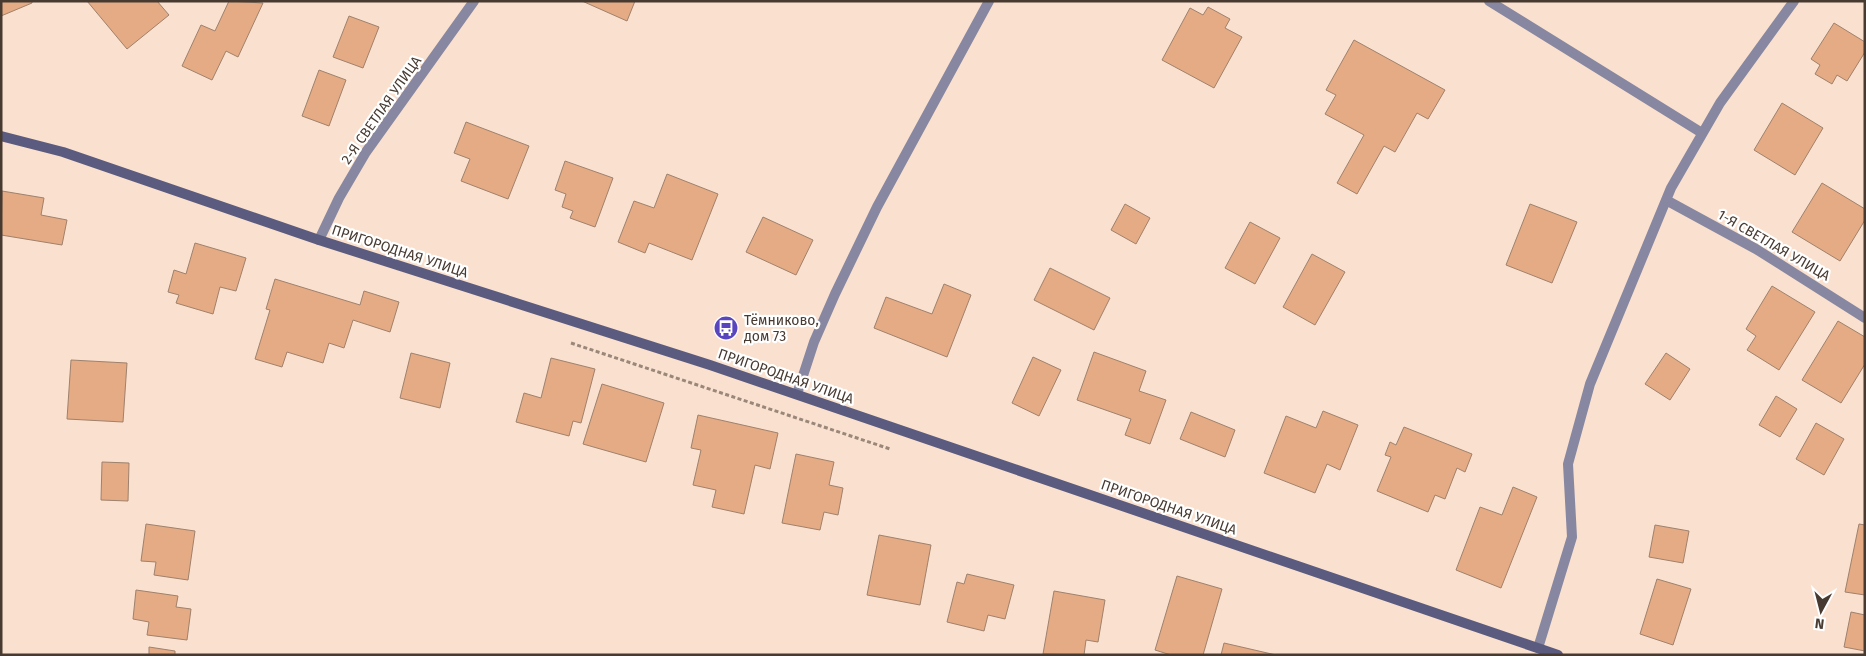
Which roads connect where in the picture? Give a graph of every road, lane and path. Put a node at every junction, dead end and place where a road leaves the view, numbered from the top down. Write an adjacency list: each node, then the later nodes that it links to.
1 (474, 1): 8 (street, 2-Я СВЕТЛАЯ УЛИЦА)
2 (989, 1): 11 (street)
3 (1489, 1): 5 (street)
4 (1794, 1): 5 (street)
5 (1702, 134): 7 (street)
6 (1, 136): 8 (street, ПРИГОРОДНАЯ УЛИЦА)
7 (1666, 200): 9 (street, 1-Я СВЕТЛАЯ УЛИЦА); 13 (street)
8 (319, 240): 11 (street, ПРИГОРОДНАЯ УЛИЦА)
9 (1865, 318)
10 (568, 342): 12 (path)
11 (797, 394): 13 (street, ПРИГОРОДНАЯ УЛИЦА)
12 (899, 453)
13 (1538, 648): 14 (street, ПРИГОРОДНАЯ УЛИЦА)
14 (1558, 655)

